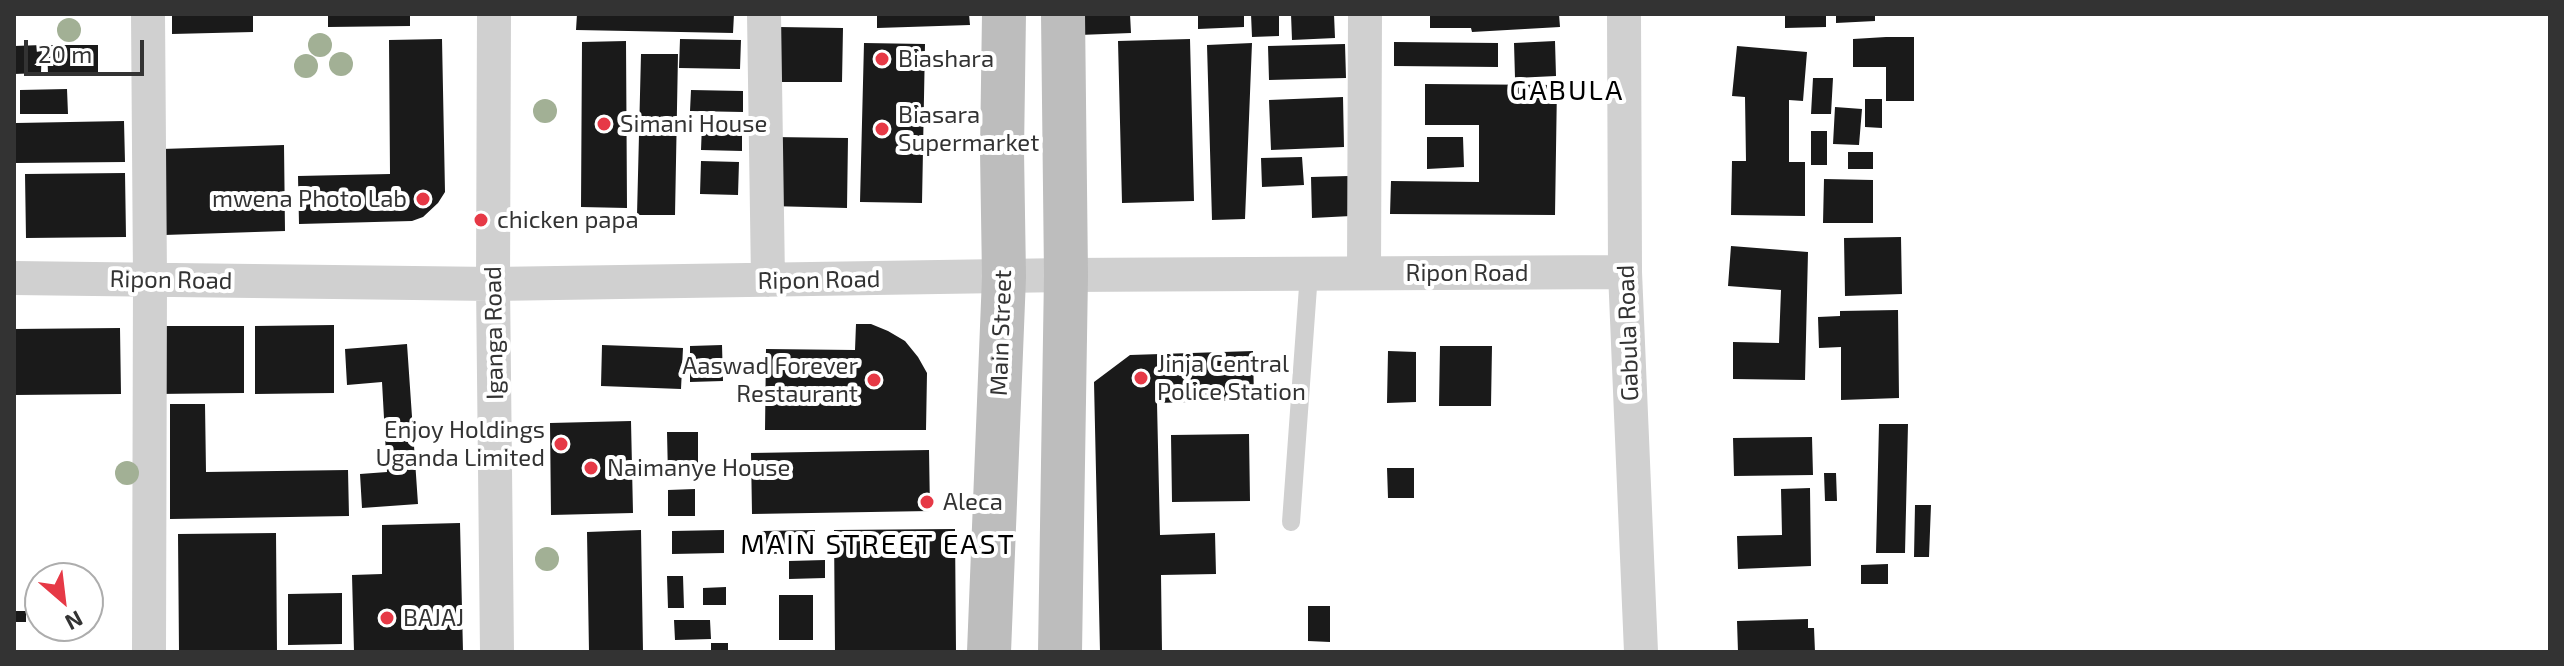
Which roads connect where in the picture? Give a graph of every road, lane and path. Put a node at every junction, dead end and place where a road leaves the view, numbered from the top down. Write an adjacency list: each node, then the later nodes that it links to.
1 (148, 14): 14 (street)
2 (494, 14): 16 (street, Iganga Road)
3 (764, 14): 15 (street)
4 (1004, 14): 12 (street, Main Street)
5 (1063, 14): 11 (street)
6 (1365, 14): 10 (street)
7 (1624, 14): 8 (street, Gabula Road)
8 (1625, 272): 10 (street, Ripon Road); 22 (street, Gabula Road)
9 (1309, 273): 10 (street, Ripon Road); 11 (street, Ripon Road); 17 (lane)
10 (1364, 273)
11 (1066, 275): 12 (street, Ripon Road); 21 (street)
12 (1004, 277): 15 (street, Ripon Road); 20 (street, Main Street)
13 (14, 278): 14 (street, Ripon Road)
14 (150, 279): 16 (street, Ripon Road); 18 (street)
15 (768, 280): 16 (street, Ripon Road)
16 (493, 284): 19 (street, Iganga Road)
17 (1291, 522)
18 (149, 652)
19 (497, 652)
20 (989, 652)
21 (1060, 652)
22 (1641, 652)

